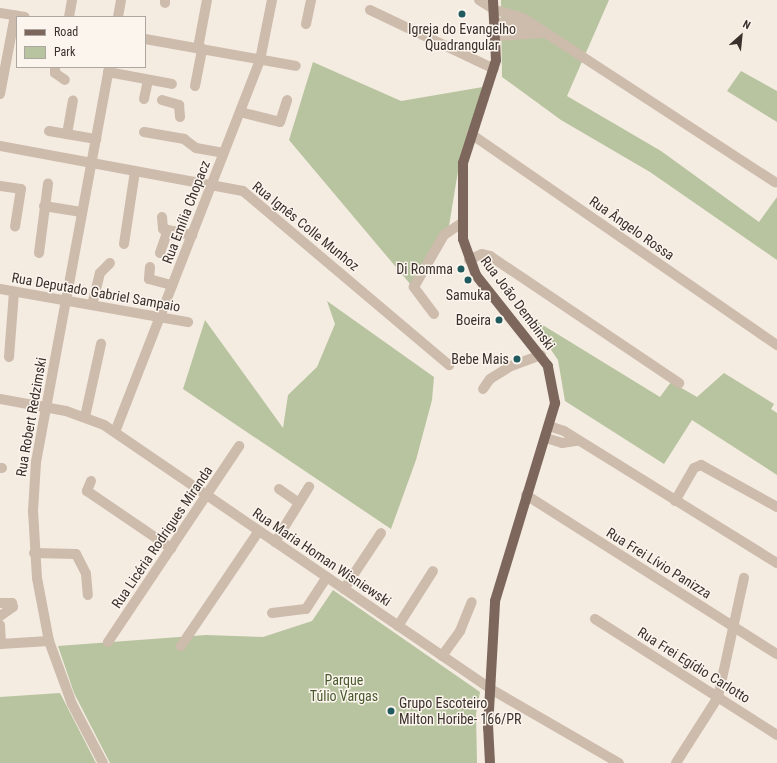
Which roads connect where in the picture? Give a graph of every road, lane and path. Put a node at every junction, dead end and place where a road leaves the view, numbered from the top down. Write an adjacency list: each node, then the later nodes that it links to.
1 (72, 0): 11 (street)
2 (121, 0): 12 (street)
3 (207, 0): 19 (street)
4 (272, 0): 20 (street, Rua Emília Chopacz)
5 (311, 0): 14 (street)
6 (479, 0): 7 (street)
7 (494, 5): 13 (main road, Rua João Dembinski); 16 (street)
8 (370, 10): 23 (street)
9 (0, 12): 10 (street)
10 (20, 16)
11 (69, 16)
12 (118, 16)
13 (496, 22): 16 (street); 17 (main road, Rua João Dembinski)
14 (306, 24)
15 (16, 32): 28 (street)
16 (544, 32): 17 (street); 43 (street)
17 (497, 36): 23 (main road, Rua João Dembinski)
18 (146, 39): 19 (street)
19 (200, 49): 20 (street); 27 (street)
20 (260, 60): 21 (street); 32 (street, Rua Emília Chopacz)
21 (296, 66)
22 (55, 68): 25 (street)
23 (494, 69): 37 (main road, Rua João Dembinski)
24 (109, 70): 26 (street); 38 (street, Rua Robert Redzimski)
25 (65, 80)
26 (148, 80): 29 (street); 33 (street)
27 (195, 86)
28 (0, 94)
29 (144, 99)
30 (287, 100): 32 (street)
31 (73, 101): 36 (street)
32 (240, 112): 40 (street, Rua Emília Chopacz)
33 (180, 117)
34 (49, 131): 36 (street)
35 (144, 132): 40 (street)
36 (66, 134): 38 (street)
37 (471, 134): 50 (main road, Rua João Dembinski); 69 (street, Rua Ângelo Rossa)
38 (96, 140): 41 (street, Rua Robert Redzimski)
39 (0, 146): 41 (street, Rua Ignês Colle Munhoz)
40 (224, 153): 45 (street, Rua Emília Chopacz)
41 (91, 163): 42 (street, Rua Ignês Colle Munhoz); 48 (street, Rua Robert Redzimski)
42 (135, 171): 45 (street, Rua Ignês Colle Munhoz); 54 (street)
43 (775, 182)
44 (48, 184): 47 (street)
45 (212, 185): 53 (street, Rua Emília Chopacz); 72 (street, Rua Ignês Colle Munhoz)
46 (0, 186): 51 (street)
47 (44, 206): 48 (street); 56 (street)
48 (82, 212): 62 (street, Rua Robert Redzimski)
49 (162, 217): 52 (street)
50 (462, 223): 57 (main road, Rua João Dembinski); 64 (street)
51 (14, 226)
52 (168, 230): 53 (street); 55 (street)
53 (192, 235): 60 (street, Rua Emília Chopacz)
54 (124, 244)
55 (160, 252)
56 (39, 253)
57 (468, 260): 70 (main road, Rua João Dembinski); 73 (street)
58 (110, 263): 63 (street)
59 (150, 267): 60 (street)
60 (172, 284): 65 (street, Rua Emília Chopacz)
61 (8, 291): 62 (street, Rua Deputado Gabriel Sampaio); 67 (street); 71 (street)
62 (66, 301): 63 (street, Rua Deputado Gabriel Sampaio); 76 (street, Rua Robert Redzimski)
63 (92, 306): 65 (street, Rua Deputado Gabriel Sampaio)
64 (434, 314)
65 (160, 317): 66 (street, Rua Deputado Gabriel Sampaio); 79 (street, Rua Emília Chopacz)
66 (188, 322)
67 (2, 326)
68 (101, 344): 77 (street)
69 (777, 345)
70 (541, 355): 74 (street); 78 (main road, Rua João Dembinski)
71 (9, 357)
72 (449, 365)
73 (679, 383)
74 (483, 389)
75 (0, 399): 76 (street, Rua Maria Homan Wisniewski)
76 (46, 407): 77 (street, Rua Maria Homan Wisniewski); 95 (street, Rua Robert Redzimski)
77 (85, 417): 79 (street, Rua Maria Homan Wisniewski)
78 (550, 426): 80 (main road, Rua João Dembinski); 81 (street)
79 (115, 432): 86 (street, Rua Maria Homan Wisniewski)
80 (546, 438): 81 (street); 87 (main road, Rua João Dembinski)
81 (577, 441): 88 (street)
82 (239, 446): 86 (street, Rua Licéria Rodrigues Miranda)
83 (91, 481): 94 (street)
84 (309, 487): 89 (street)
85 (279, 489): 89 (street)
86 (207, 495): 91 (street, Rua Maria Homan Wisniewski); 94 (street, Rua Licéria Rodrigues Miranda)
87 (526, 495): 109 (street, Rua Frei Lívio Panizza); 116 (main road, Rua João Dembinski)
88 (675, 501): 90 (street); 96 (street)
89 (299, 503): 93 (street)
90 (777, 507)
91 (259, 531): 93 (street, Rua Maria Homan Wisniewski); 113 (street)
92 (381, 533): 100 (street)
93 (275, 542): 98 (street, Rua Maria Homan Wisniewski)
94 (171, 548): 111 (street, Rua Licéria Rodrigues Miranda)
95 (34, 553): 101 (street); 110 (street, Rua Robert Redzimski)
96 (777, 563)
97 (433, 571): 108 (street)
98 (326, 577): 100 (street, Rua Maria Homan Wisniewski); 104 (street)
99 (744, 578): 109 (street)
100 (344, 589): 108 (street, Rua Maria Homan Wisniewski)
101 (88, 595)
102 (472, 602): 115 (street)
103 (0, 603): 105 (street)
104 (272, 613)
105 (0, 616)
106 (595, 619): 117 (street, Rua Frei Egídio Carlotto)
107 (0, 625): 112 (street)
108 (398, 626): 115 (street, Rua Maria Homan Wisniewski)
109 (734, 626): 114 (street, Rua Frei Lívio Panizza); 117 (street)
110 (49, 641): 112 (street); 119 (street, Rua Robert Redzimski)
111 (108, 642)
112 (1, 644)
113 (181, 646)
114 (777, 654)
115 (442, 656): 116 (street, Rua Maria Homan Wisniewski)
116 (489, 688): 120 (main road, Rua João Dembinski); 121 (street, Rua Maria Homan Wisniewski)
117 (718, 697): 118 (street, Rua Frei Egídio Carlotto); 122 (street)
118 (777, 735)
119 (103, 763)
120 (490, 763)
121 (619, 763)
122 (676, 763)

